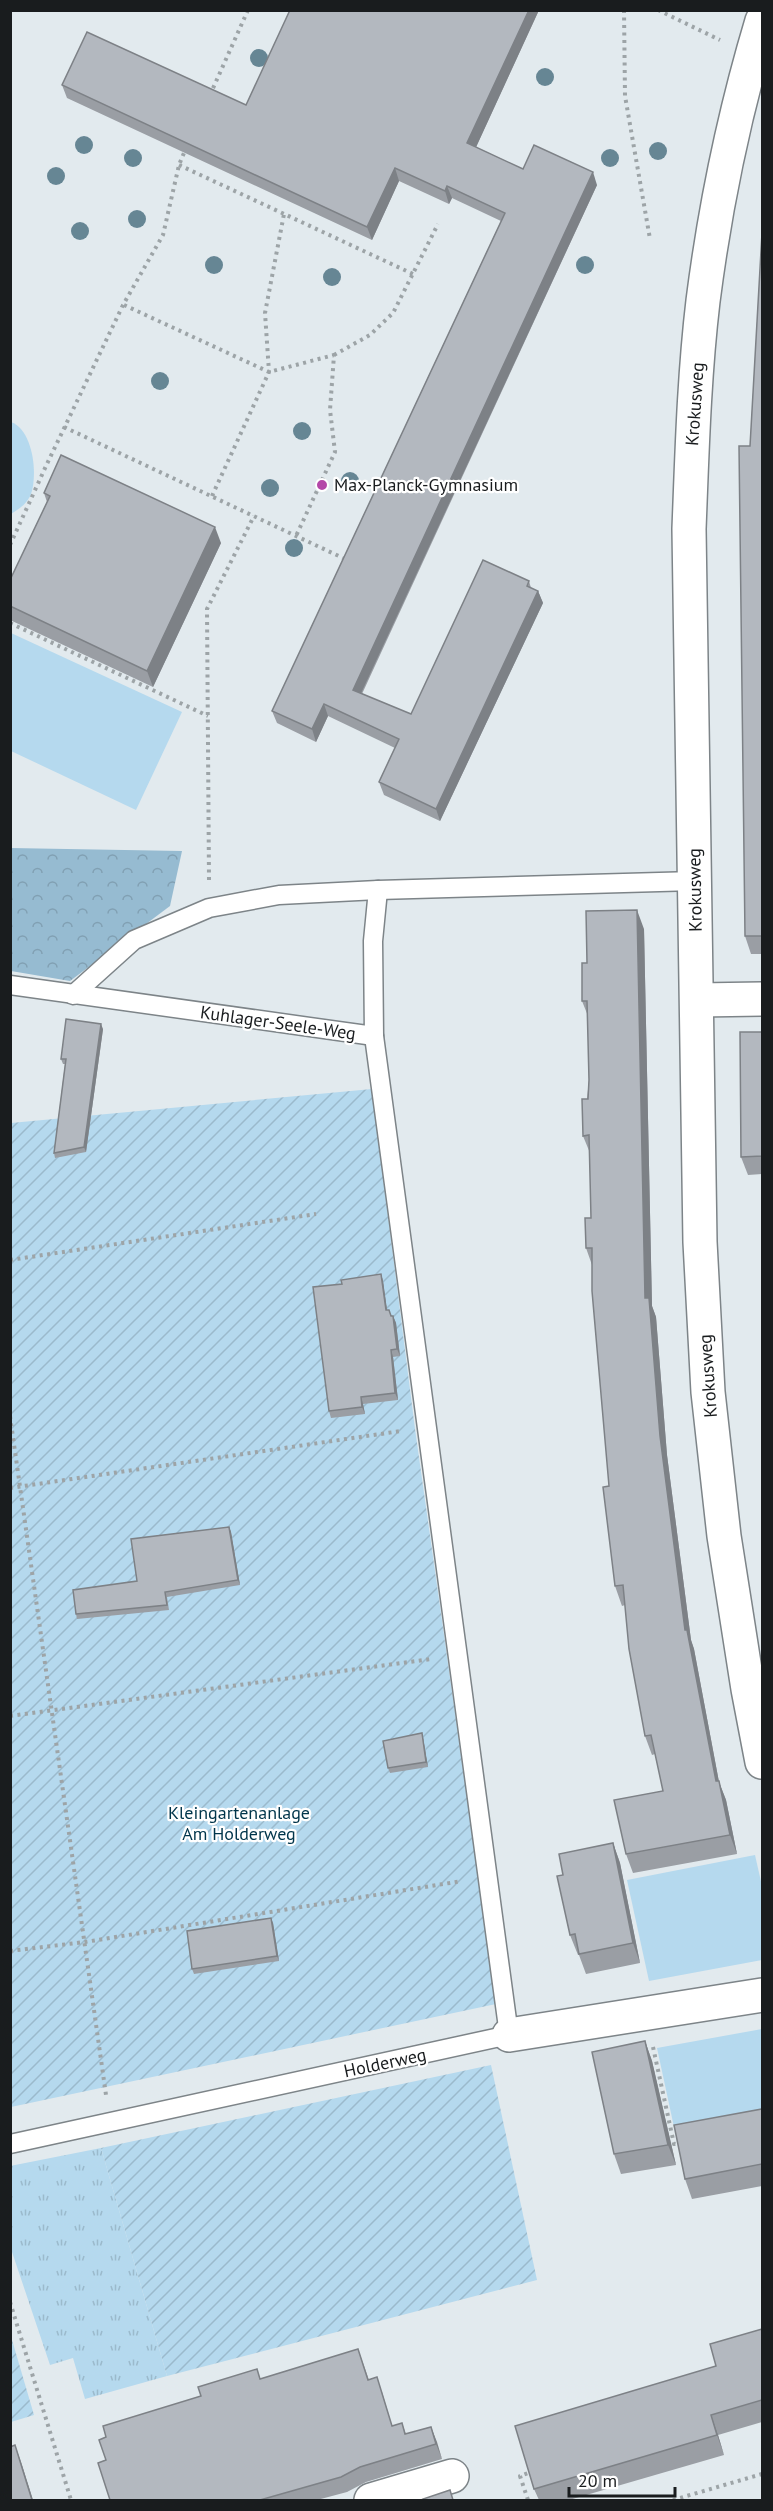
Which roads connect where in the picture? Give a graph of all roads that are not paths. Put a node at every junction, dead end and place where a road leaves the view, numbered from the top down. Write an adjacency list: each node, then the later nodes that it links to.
1 (762, 21): 2 (street, Krokusweg)
2 (695, 881): 3 (lane); 7 (street, Krokusweg)
3 (378, 890): 5 (lane); 8 (lane, Kuhlager-Seele-Weg)
4 (10, 985): 5 (lane, Kuhlager-Seele-Weg)
5 (73, 995): 8 (lane, Kuhlager-Seele-Weg)
6 (762, 999): 7 (street)
7 (698, 1000): 9 (street, Krokusweg)
8 (374, 1036): 11 (lane)
9 (762, 1762)
10 (762, 1995): 11 (street, Holderweg)
11 (509, 2035): 12 (lane, Holderweg)
12 (10, 2144)
13 (452, 2476): 14 (street)
14 (371, 2500)

